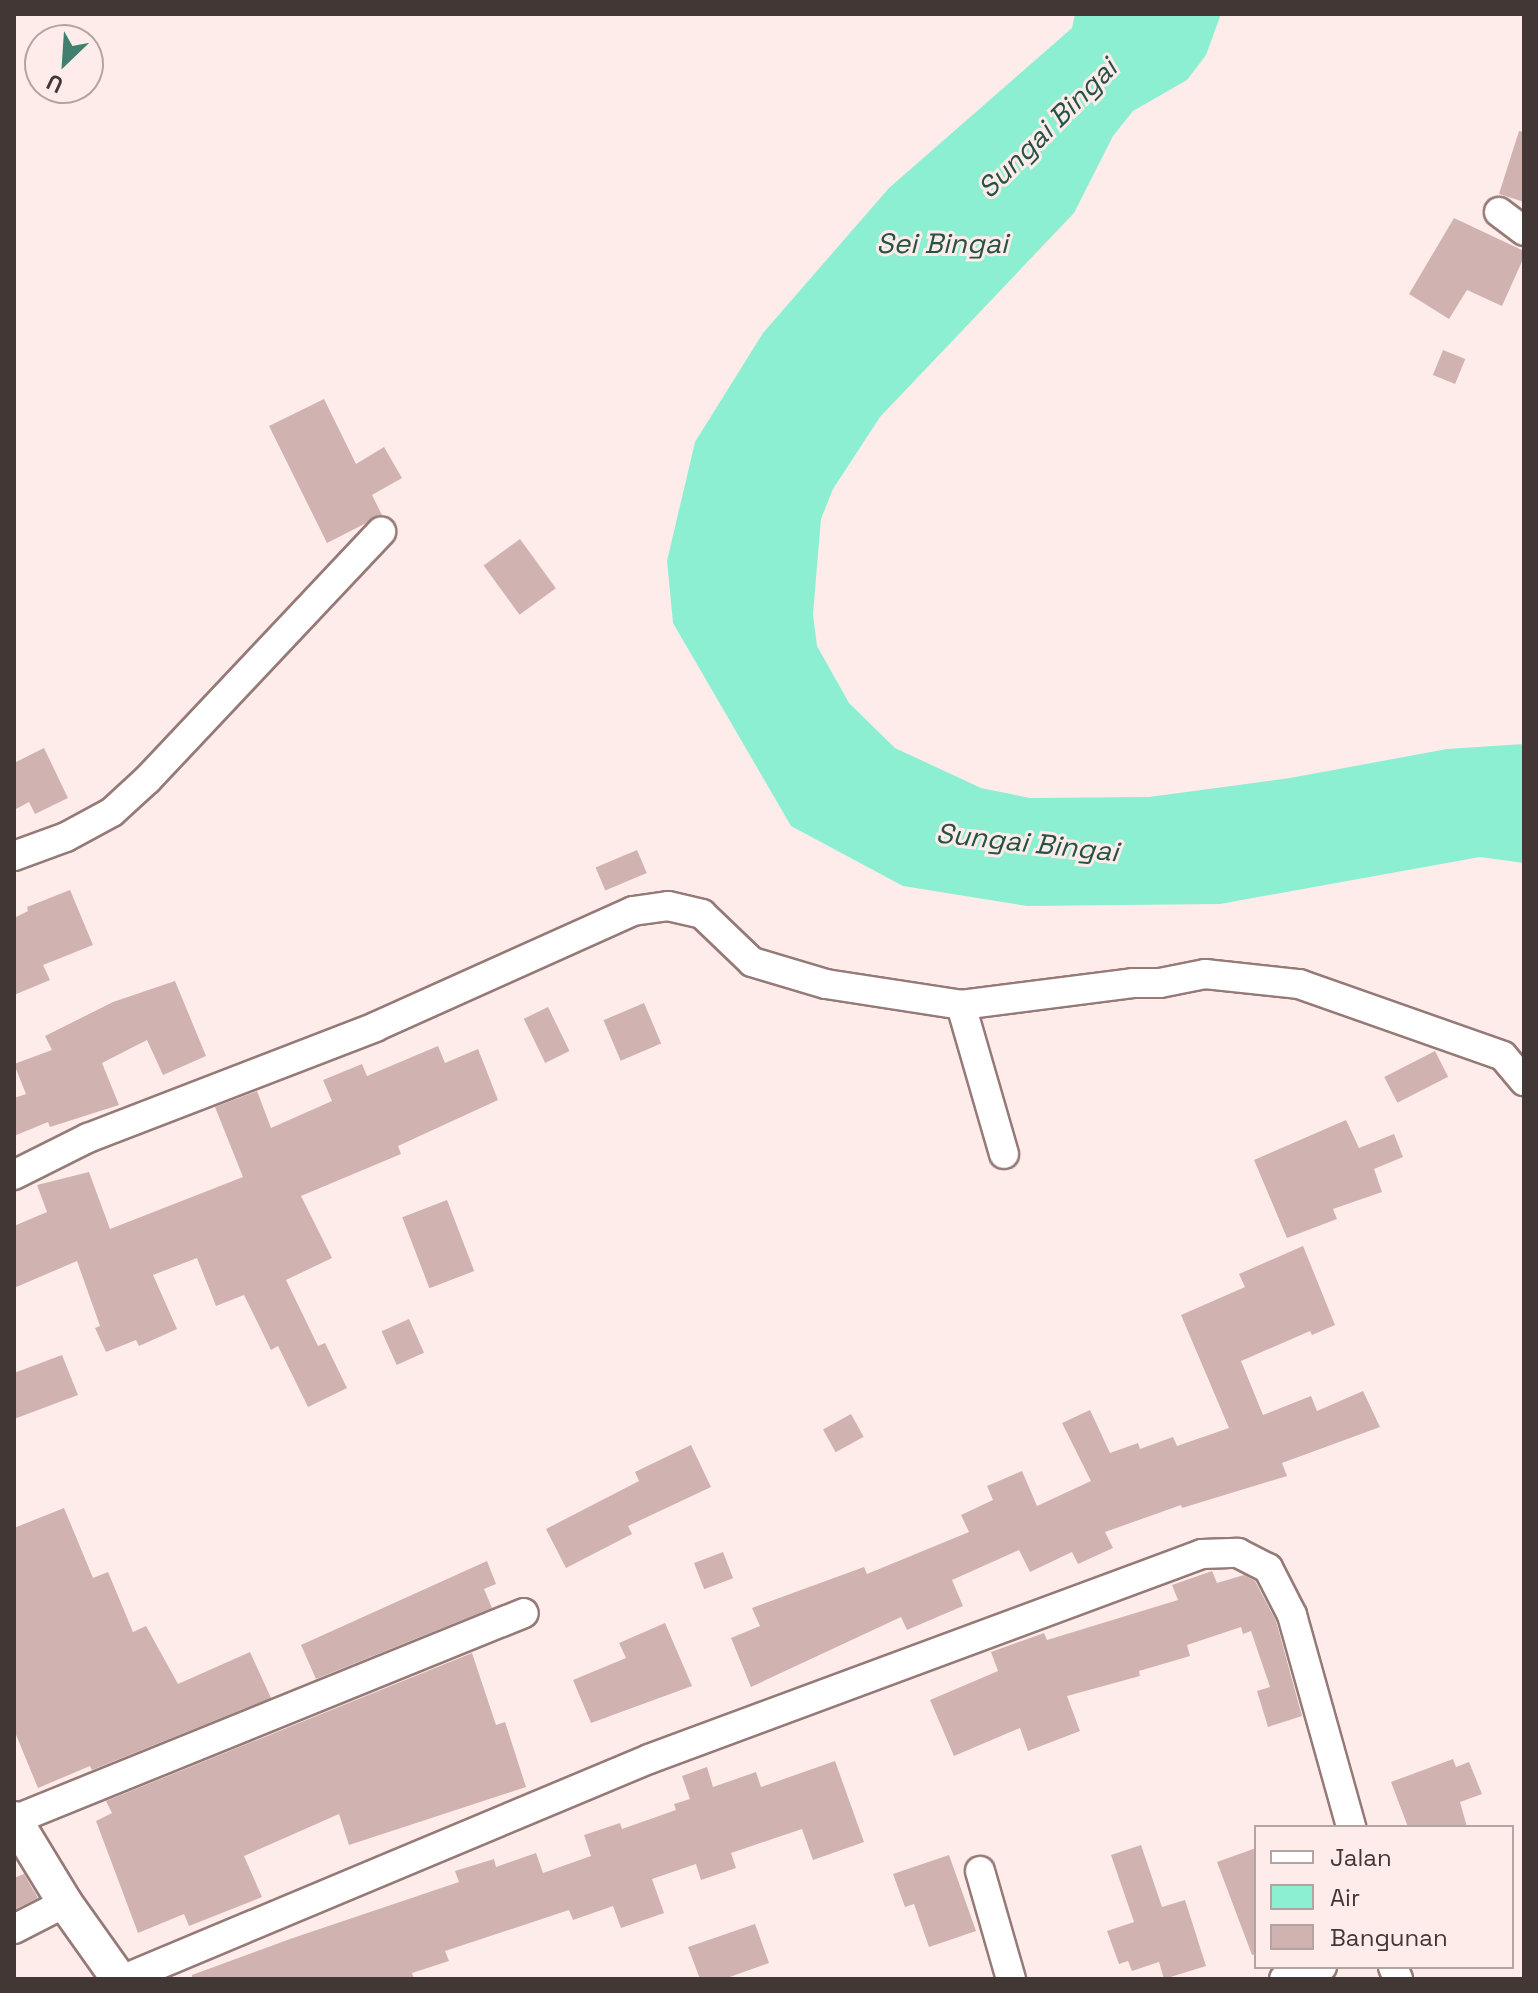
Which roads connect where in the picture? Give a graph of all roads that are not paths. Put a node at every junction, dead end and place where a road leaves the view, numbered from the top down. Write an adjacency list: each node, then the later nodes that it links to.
1 (1499, 212): 2 (street)
2 (1524, 231)
3 (381, 532): 4 (street)
4 (14, 856)
5 (961, 1005): 6 (street); 7 (street); 8 (street)
6 (1524, 1081)
7 (1004, 1154)
8 (14, 1175)
9 (524, 1613): 10 (street)
10 (14, 1820): 13 (street)
11 (1350, 1825): 16 (street)
12 (980, 1871): 17 (street)
13 (65, 1903): 14 (street); 16 (street)
14 (14, 1929)
15 (1316, 1969): 18 (street)
16 (122, 1979)
17 (1011, 1979)
18 (1284, 1979)

